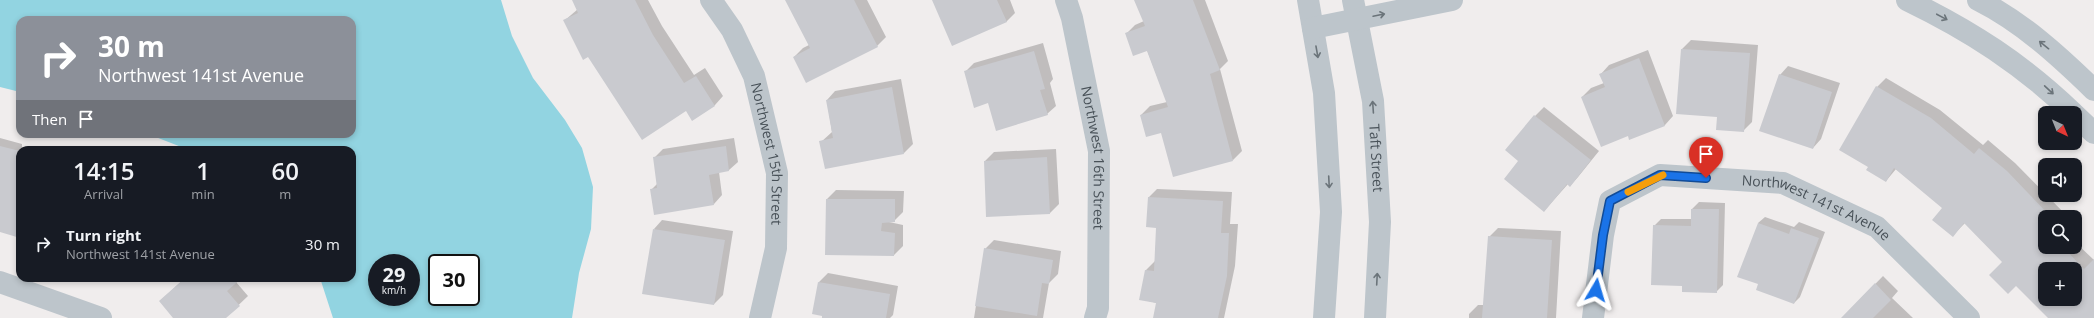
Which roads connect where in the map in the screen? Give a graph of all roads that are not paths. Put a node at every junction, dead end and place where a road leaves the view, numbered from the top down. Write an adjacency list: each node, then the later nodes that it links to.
1 (711, 0): 15 (street, Northwest 15th Street)
2 (1066, 0): 16 (street, Northwest 16th Street)
3 (1308, 0): 8 (street)
4 (1452, 0): 7 (street, one-way to 4)
5 (1907, 0): 10 (street, one-way to 10)
6 (1978, 0): 9 (street, one-way to 6)
7 (1355, 10): 8 (street); 18 (street, Taft Street, one-way to 7)
8 (1313, 28): 17 (street, one-way to 17)
9 (2094, 90)
10 (2066, 106)
11 (2082, 121): 12 (street)
12 (2094, 132)
13 (0, 282): 14 (street)
14 (101, 318)
15 (760, 318)
16 (1095, 318)
17 (1324, 318)
18 (1375, 318)
19 (1593, 318): 20 (street, Northwest 141st Avenue)
20 (1969, 318)

